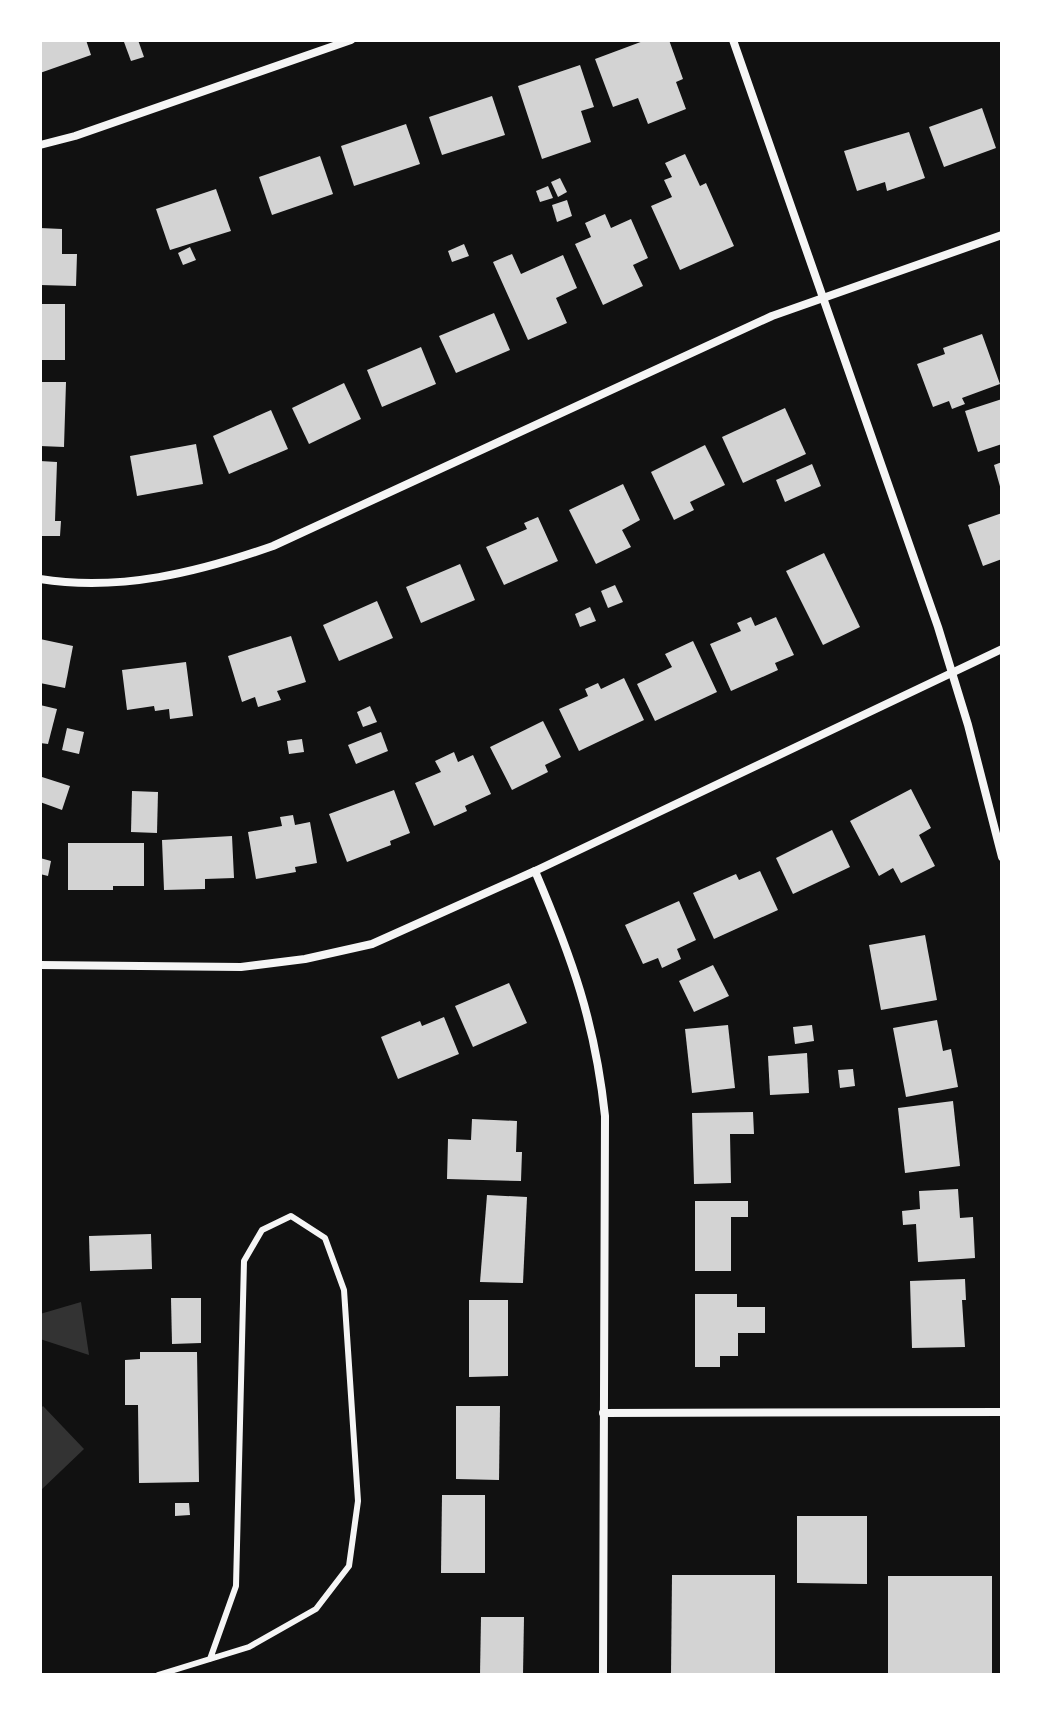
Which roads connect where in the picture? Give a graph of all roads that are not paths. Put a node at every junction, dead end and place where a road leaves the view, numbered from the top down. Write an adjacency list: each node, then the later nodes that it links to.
1 (351, 40): 3 (street)
2 (733, 40): 5 (street)
3 (40, 145)
4 (1002, 235): 5 (street)
5 (823, 298): 6 (street); 8 (street)
6 (40, 579)
7 (1002, 649): 8 (street)
8 (952, 671): 9 (street); 10 (street)
9 (1002, 857)
10 (535, 871): 11 (street); 13 (street)
11 (40, 965)
12 (1002, 1412): 13 (street)
13 (603, 1413): 16 (street)
14 (210, 1659): 14 (lane); 15 (lane)
15 (158, 1675)
16 (603, 1675)

